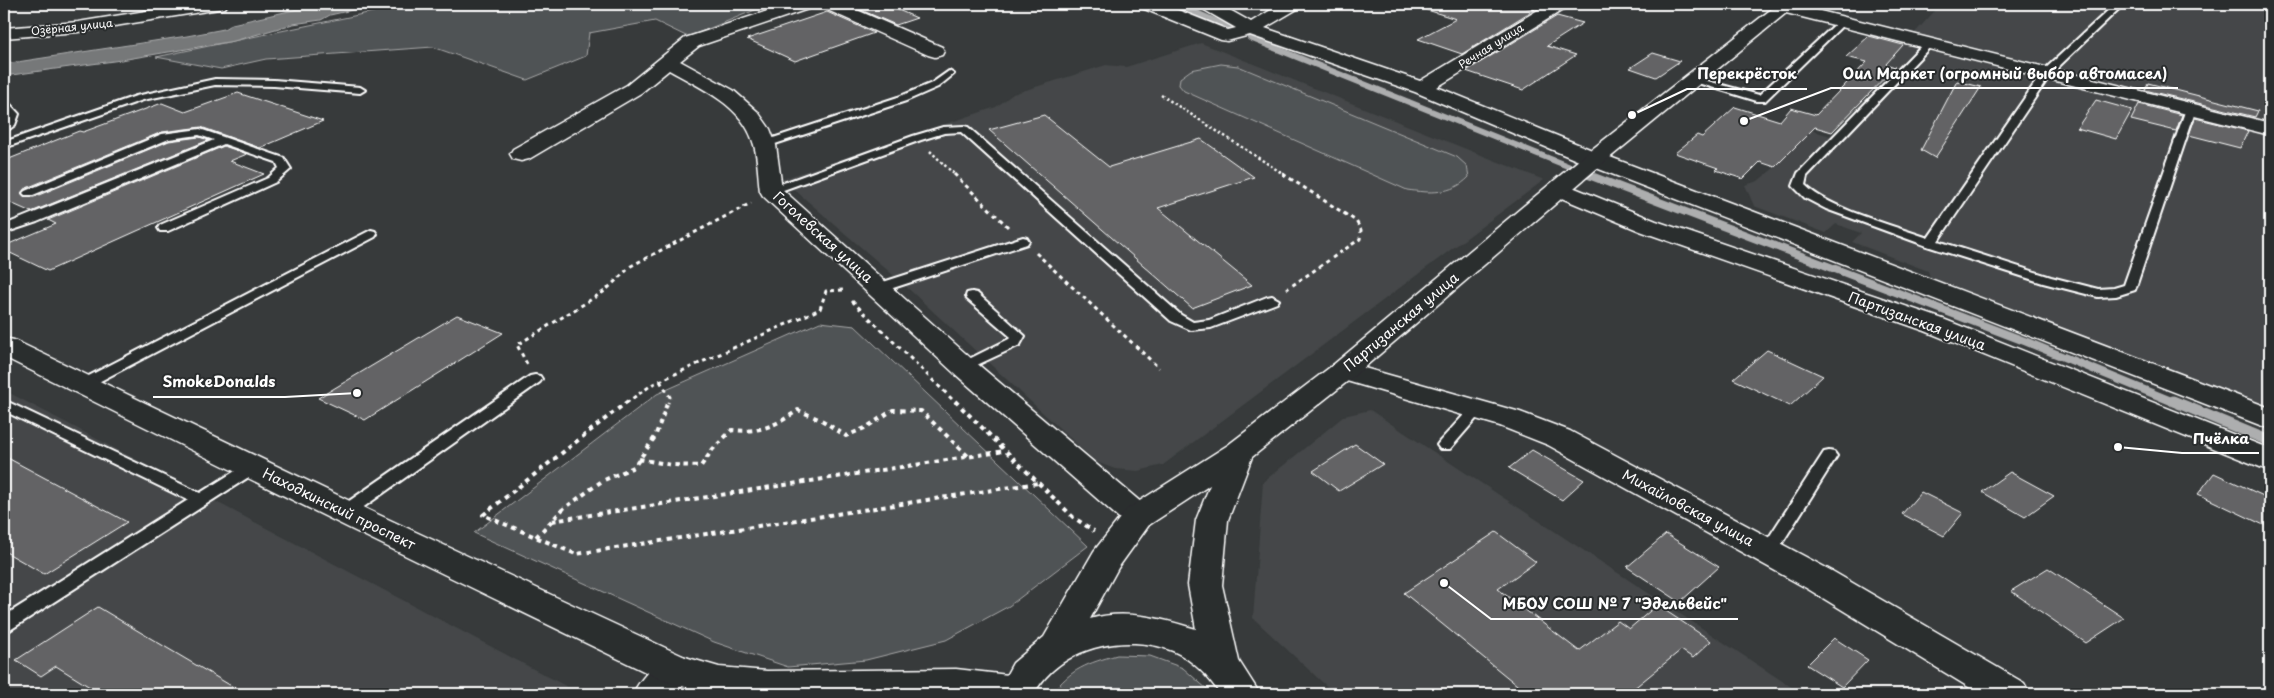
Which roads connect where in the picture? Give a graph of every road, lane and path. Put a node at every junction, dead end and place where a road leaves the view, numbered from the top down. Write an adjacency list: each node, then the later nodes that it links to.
1 (219, 4): 12 (main road, Озёрная улица)
2 (804, 4): 15 (main road)
3 (829, 4): 14 (main road)
4 (1148, 4): 11 (main road)
5 (1207, 4): 11 (main road)
6 (1293, 4): 11 (main road)
7 (1560, 4): 19 (main road, Речная улица)
8 (2120, 4): 16 (lane)
9 (1786, 5): 10 (main road); 18 (main road, Партизанская улица)
10 (1842, 21): 13 (main road); 18 (lane)
11 (1251, 29): 19 (main road)
12 (8, 33)
13 (1929, 43): 16 (main road); 38 (lane)
14 (935, 51)
15 (668, 62): 27 (main road, Гоголевская улица); 29 (main road)
16 (2047, 72): 23 (main road); 38 (lane)
17 (949, 74): 27 (lane)
18 (1693, 80): 30 (main road, Партизанская улица)
19 (1422, 88): 30 (main road)
20 (360, 90): 28 (lane)
21 (1161, 95): 43 (path)
22 (4, 104): 25 (lane)
23 (2191, 109): 24 (main road); 38 (lane)
24 (2270, 129)
25 (4, 130)
26 (222, 141): 33 (lane); 34 (lane); 35 (lane)
27 (765, 144): 32 (main road, Гоголевская улица)
28 (4, 145)
29 (521, 154)
30 (1591, 162): 31 (main road, Партизанская улица); 52 (main road)
31 (1563, 186): 46 (main road, Партизанская улица); 59 (main road, Партизанская улица)
32 (770, 190): 39 (main road, Гоголевская улица); 43 (lane); 47 (path)
33 (29, 193)
34 (164, 228)
35 (4, 229)
36 (371, 234): 49 (lane)
37 (1022, 241): 39 (lane)
38 (1931, 243)
39 (879, 288): 45 (main road, Гоголевская улица)
40 (841, 290): 54 (path)
41 (826, 292): 48 (path)
42 (972, 296): 45 (lane)
43 (1272, 300)
44 (4, 346): 49 (main road, Находкинский проспект)
45 (964, 367): 64 (main road, Гоголевская улица)
46 (1343, 371): 51 (main road, Михайловская улица); 55 (main road, Партизанская улица)
47 (535, 379): 63 (lane)
48 (660, 381): 58 (path); 66 (path)
49 (84, 384): 60 (main road, Находкинский проспект)
50 (4, 405): 62 (lane)
51 (1477, 410): 53 (lane); 68 (main road, Михайловская улица)
52 (2270, 419)
53 (1445, 445)
54 (1005, 451): 56 (path); 61 (path)
55 (1240, 452): 64 (main road, Партизанская улица); 71 (main road, Партизанская улица)
56 (969, 456): 58 (path); 65 (path)
57 (1829, 456): 68 (lane)
58 (639, 459): 65 (path)
59 (2270, 461)
60 (253, 468): 62 (lane); 63 (main road, Находкинский проспект)
61 (1038, 483): 66 (path); 67 (path)
62 (201, 500): 69 (lane)
63 (345, 512): 72 (main road, Находкинский проспект)
64 (1138, 517): 67 (main road, Партизанская улица)
65 (552, 521): 66 (path)
66 (536, 537)
67 (1117, 546): 70 (main road, Партизанская улица)
68 (1768, 552): 75 (main road, Михайловская улица)
69 (4, 624)
70 (1057, 646): 71 (main road); 73 (main road)
71 (1231, 679)
72 (663, 682): 73 (main road); 74 (main road)
73 (1016, 693)
74 (726, 694)
75 (2011, 694)

